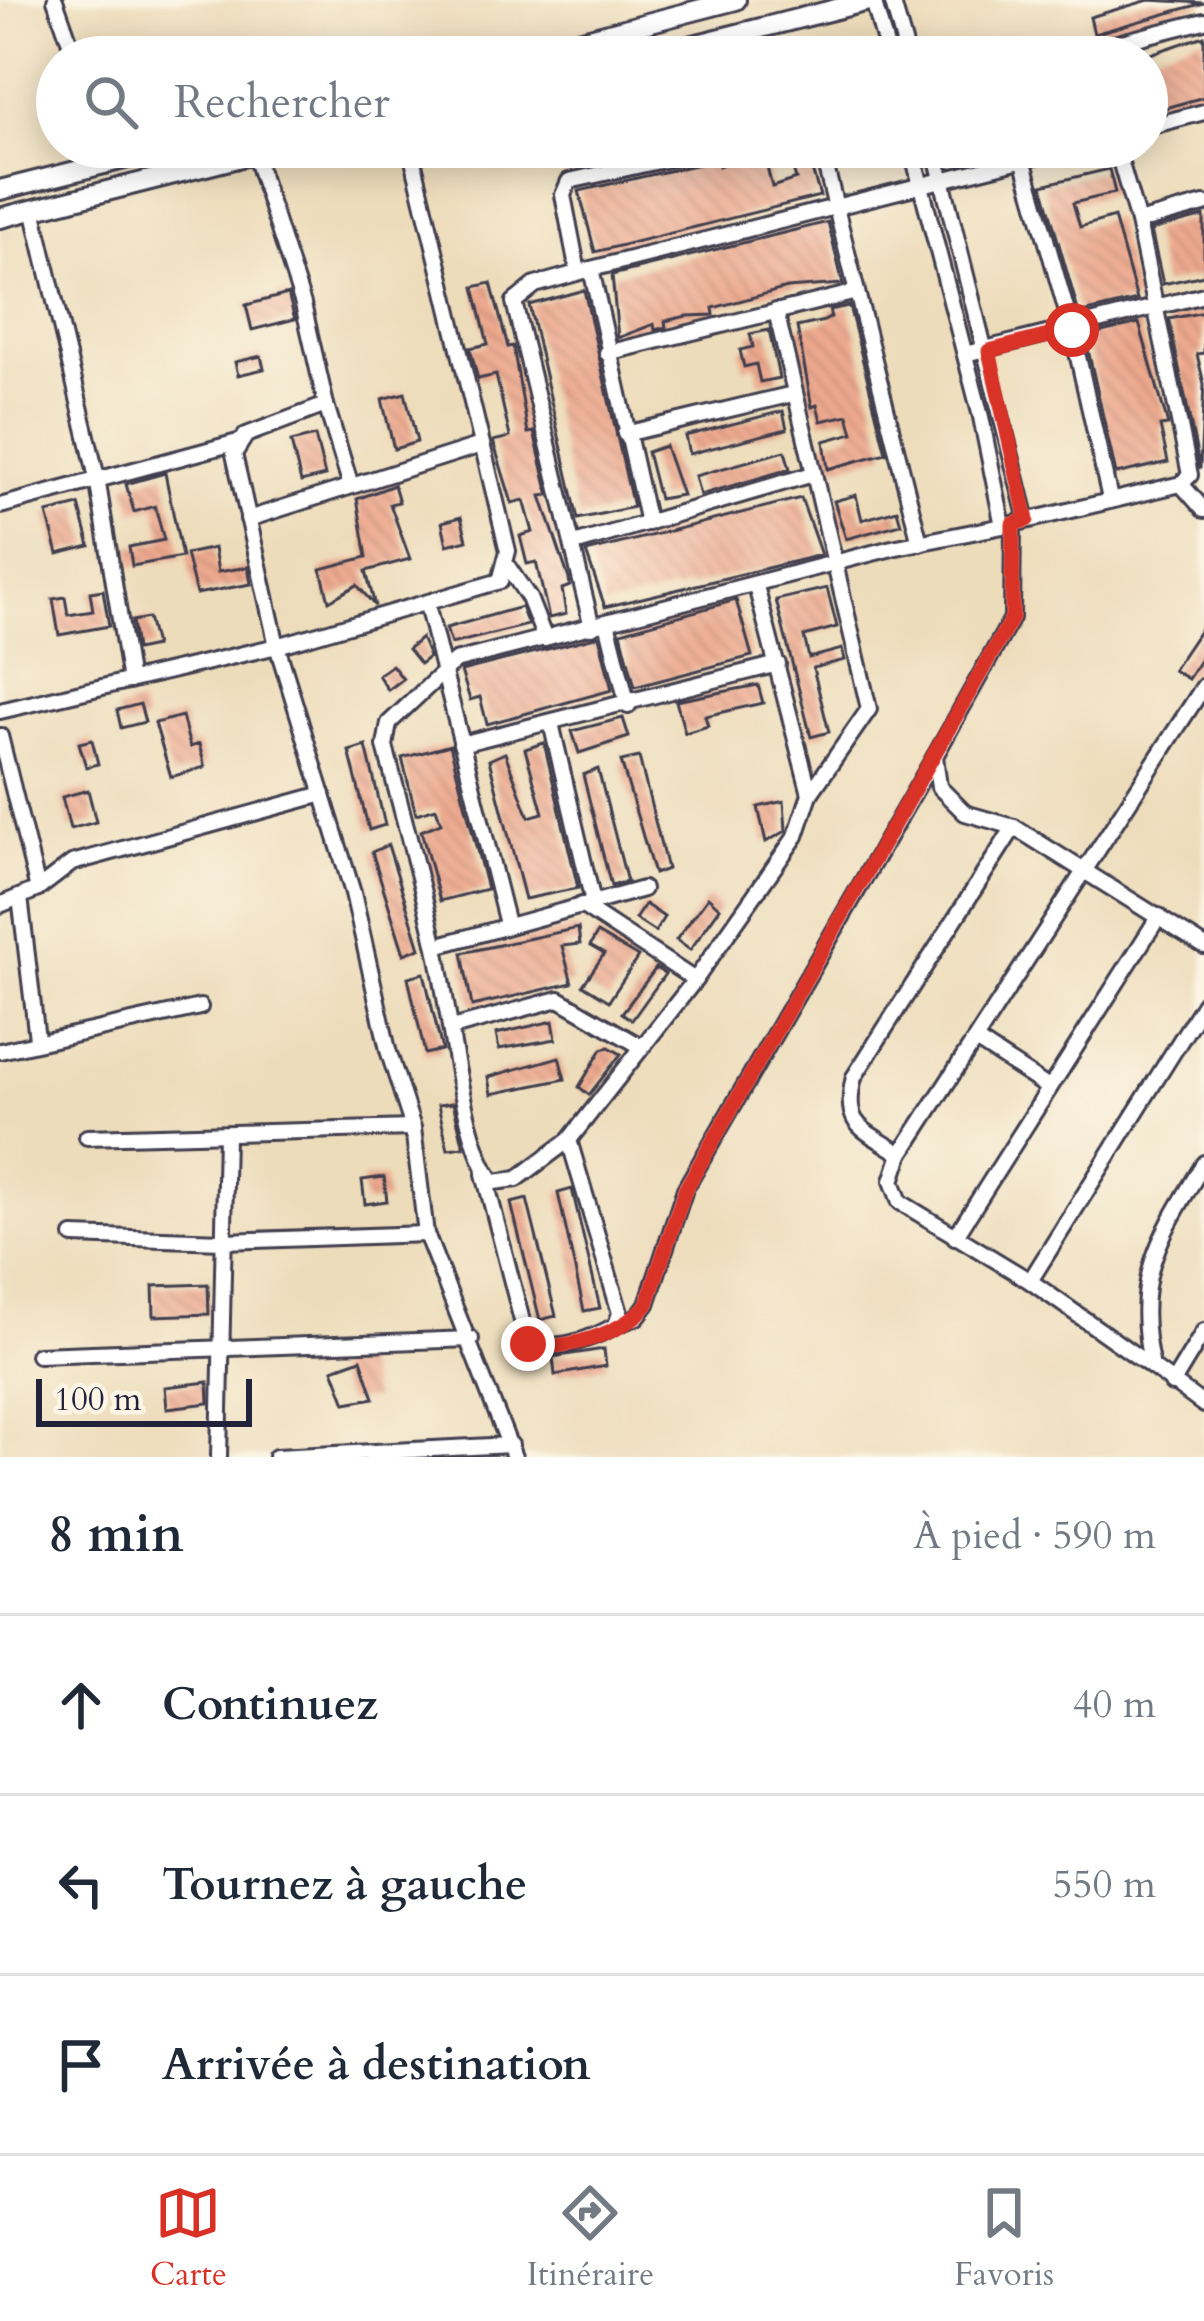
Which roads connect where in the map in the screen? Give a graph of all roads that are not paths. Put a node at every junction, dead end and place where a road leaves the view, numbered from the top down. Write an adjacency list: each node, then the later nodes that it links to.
1 (56, 0): 6 (street)
2 (736, 0): 7 (main road)
3 (872, 0): 8 (main road); 9 (street)
4 (892, 0): 10 (street)
5 (1204, 21): 11 (street)
6 (68, 36)
7 (598, 36)
8 (729, 36)
9 (883, 36)
10 (902, 36)
11 (1145, 36)
12 (1204, 112): 13 (street)
13 (1168, 121)
14 (70, 168): 27 (main road)
15 (195, 168): 30 (main road)
16 (259, 168): 43 (street)
17 (415, 168): 46 (street)
18 (628, 168): 33 (street)
19 (828, 168): 29 (street)
20 (916, 168): 26 (street)
21 (940, 168): 25 (street)
22 (991, 168): 25 (street)
23 (1026, 168): 38 (street)
24 (1122, 168): 32 (street)
25 (944, 181): 26 (street); 39 (street)
26 (921, 187): 29 (street); 41 (street)
27 (0, 190)
28 (1204, 204): 32 (street)
29 (840, 208): 33 (street); 34 (street)
30 (33, 209): 31 (main road); 48 (street)
31 (0, 218)
32 (1138, 222): 36 (street)
33 (585, 270): 40 (street); 58 (street)
34 (857, 292): 37 (street); 57 (street)
35 (1204, 295): 36 (street)
36 (1154, 309): 38 (street); 49 (street)
37 (776, 311): 40 (street); 42 (street)
38 (1072, 330): 39 (street); 51 (street)
39 (989, 351): 41 (street); 56 (street)
40 (607, 353): 44 (street)
41 (965, 354): 56 (street)
42 (793, 394): 44 (street); 47 (street)
43 (326, 405): 45 (street); 50 (street)
44 (625, 434): 55 (street)
45 (238, 442): 48 (street); 54 (street)
46 (481, 446): 50 (street); 60 (street)
47 (813, 474): 55 (street); 59 (street)
48 (97, 478): 52 (street); 68 (street)
49 (1180, 484): 51 (street); 53 (street)
50 (351, 486): 54 (street)
51 (1111, 500): 56 (street)
52 (0, 506)
53 (1204, 510)
54 (248, 519): 65 (street)
55 (648, 523): 58 (street)
56 (1014, 523): 57 (street); 75 (street)
57 (920, 543): 59 (street)
58 (574, 544): 63 (street)
59 (837, 563): 61 (street); 77 (street)
60 (508, 567): 62 (street); 64 (street)
61 (756, 586): 63 (street); 66 (street)
62 (427, 605): 65 (street); 67 (street)
63 (600, 625): 64 (street); 70 (street)
64 (545, 639): 67 (street)
65 (277, 646): 68 (street); 76 (street)
66 (778, 664): 70 (street); 77 (street)
67 (442, 672): 74 (street); 87 (street)
68 (130, 681): 71 (street)
69 (1204, 686): 79 (street)
70 (628, 706): 72 (street)
71 (0, 711)
72 (551, 723): 74 (street); 83 (street)
73 (0, 736): 80 (street)
74 (461, 744): 86 (street)
75 (935, 755): 78 (street); 110 (street)
76 (322, 794): 80 (street); 98 (street)
77 (810, 794): 89 (street)
78 (1014, 826): 79 (street); 102 (street)
79 (1087, 868): 85 (street); 94 (street)
80 (38, 889): 82 (street)
81 (643, 889): 83 (street)
82 (20, 897): 84 (street); 93 (street)
83 (587, 903): 86 (street); 89 (street)
84 (0, 905)
85 (1159, 916): 88 (street); 97 (street)
86 (507, 924): 87 (street)
87 (436, 946): 92 (street)
88 (1204, 946)
89 (695, 980): 95 (street)
90 (1204, 1003): 109 (street)
91 (200, 1007): 93 (street)
92 (452, 1028): 95 (street); 104 (street)
93 (38, 1040): 96 (street)
94 (977, 1041): 97 (street); 102 (street)
95 (642, 1047): 101 (street)
96 (0, 1051)
97 (1049, 1088): 107 (street)
98 (412, 1128): 99 (street); 105 (street)
99 (226, 1135): 100 (street); 108 (street)
100 (87, 1137)
101 (569, 1139): 104 (street); 110 (street)
102 (901, 1154): 107 (street)
103 (1204, 1163): 115 (street)
104 (483, 1170): 110 (street)
105 (426, 1234): 108 (street); 112 (street)
106 (73, 1236): 108 (street)
107 (955, 1237): 109 (street)
108 (223, 1240): 113 (street)
109 (1030, 1281): 115 (street)
110 (616, 1325)
111 (1204, 1331): 116 (street)
112 (471, 1340): 113 (street); 118 (street)
113 (222, 1348): 114 (street); 119 (street)
114 (38, 1355)
115 (1152, 1366): 116 (street)
116 (1172, 1384): 117 (street)
117 (1204, 1405)
118 (513, 1451): 120 (street)
119 (219, 1457)
120 (276, 1457)

